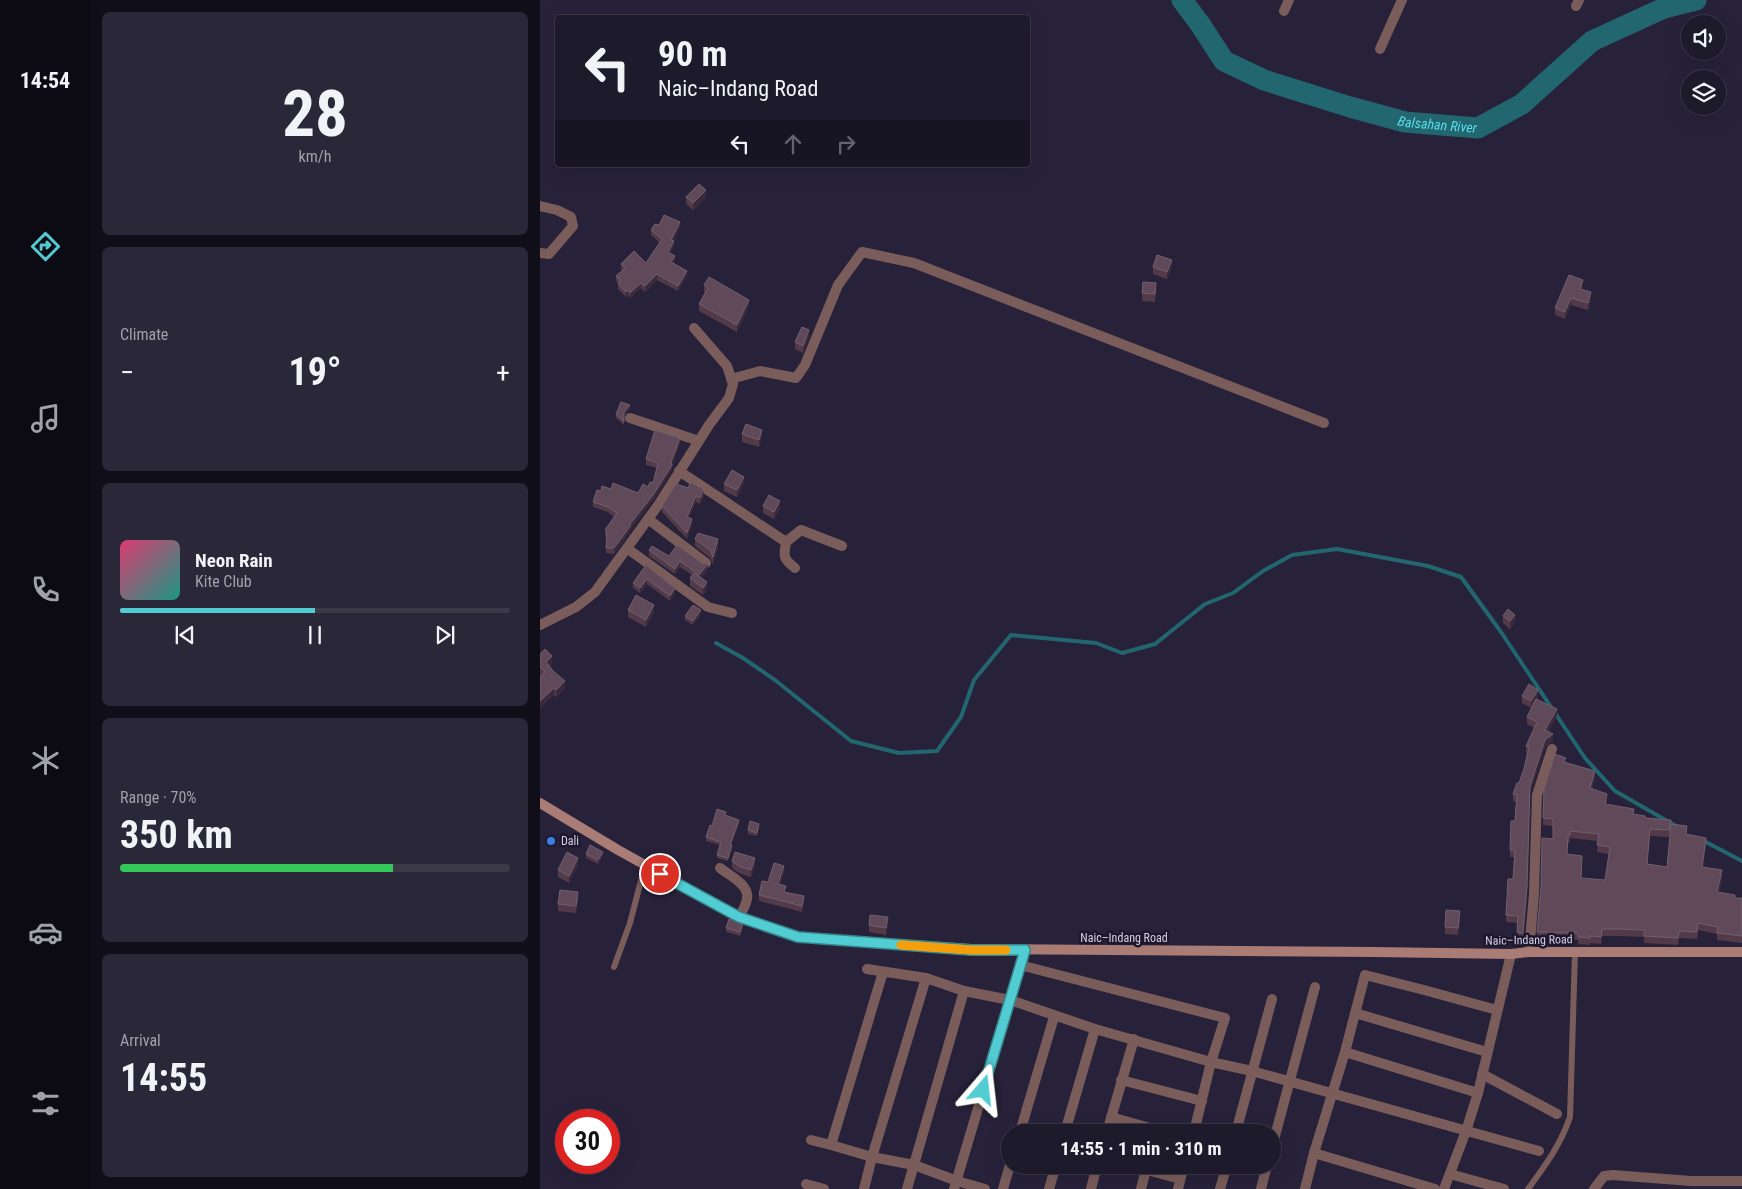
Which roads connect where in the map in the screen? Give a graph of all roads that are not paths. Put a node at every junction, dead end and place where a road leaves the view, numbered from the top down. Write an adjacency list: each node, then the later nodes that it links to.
1 (1288, 0): 3 (street)
2 (1402, 0): 4 (street)
3 (1284, 10)
4 (1380, 49)
5 (540, 206): 6 (street)
6 (540, 253)
7 (694, 328): 8 (street)
8 (731, 380): 10 (street); 11 (street)
9 (630, 418): 11 (street)
10 (1324, 423)
11 (699, 441): 12 (street)
12 (679, 472): 13 (street); 14 (street)
13 (648, 519): 16 (street); 17 (street)
14 (786, 542): 15 (street); 18 (street)
15 (842, 546)
16 (628, 549): 19 (street); 20 (street)
17 (706, 563)
18 (794, 568)
19 (732, 613)
20 (540, 626)
21 (1552, 749): 27 (street)
22 (540, 803): 23 (main road, Naic–Indang Road)
23 (645, 865): 25 (main road, Naic–Indang Road); 32 (lane)
24 (720, 868): 25 (street)
25 (739, 917): 26 (main road, Naic–Indang Road)
26 (1025, 950): 30 (main road, Naic–Indang Road); 31 (street)
27 (1529, 952): 28 (main road, Naic–Indang Road); 30 (main road, Naic–Indang Road)
28 (1575, 952): 29 (main road, Naic–Indang Road); 98 (lane)
29 (1742, 952)
30 (1511, 954): 40 (street)
31 (1020, 965): 39 (street); 47 (street)
32 (614, 967)
33 (867, 969): 34 (street)
34 (883, 972): 35 (street); 66 (street)
35 (926, 978): 37 (street); 69 (street)
36 (1315, 986): 51 (street)
37 (964, 991): 39 (street); 70 (street)
38 (1272, 999): 48 (street)
39 (1010, 1000): 42 (street); 82 (street)
40 (1497, 1010): 41 (street); 46 (street)
41 (1355, 1013): 45 (street); 46 (street)
42 (1054, 1016): 43 (street); 57 (street)
43 (1095, 1029): 44 (street); 58 (street)
44 (1134, 1039): 47 (street); 50 (street)
45 (1345, 1052): 52 (street); 53 (street)
46 (1487, 1052): 49 (street)
47 (1211, 1062): 48 (street); 54 (street)
48 (1252, 1071): 51 (street); 62 (street)
49 (1482, 1074): 52 (street); 55 (street)
50 (1121, 1080): 54 (street); 56 (street)
51 (1290, 1082): 53 (street); 63 (street)
52 (1478, 1093): 64 (street)
53 (1332, 1094): 64 (street); 68 (street)
54 (1202, 1101): 61 (street)
55 (1557, 1114)
56 (1111, 1117): 59 (street); 60 (street)
57 (1022, 1124)
58 (1067, 1124)
59 (1109, 1124)
60 (1136, 1124)
61 (1196, 1124)
62 (1238, 1124)
63 (1278, 1124)
64 (1466, 1131): 67 (street); 78 (street)
65 (811, 1140): 66 (street)
66 (831, 1145): 69 (street)
67 (1539, 1151)
68 (1314, 1153): 94 (street); 95 (street)
69 (872, 1156): 70 (street); 85 (street)
70 (914, 1165): 82 (street); 86 (street)
71 (1007, 1174): 88 (street)
72 (1053, 1174): 89 (street)
73 (1095, 1174): 90 (street)
74 (1145, 1174): 91 (street)
75 (1155, 1174): 81 (street)
76 (1224, 1174): 92 (street)
77 (1265, 1174): 93 (street)
78 (1450, 1174): 96 (street); 97 (street)
79 (1742, 1181): 83 (street)
80 (806, 1184): 84 (street)
81 (1179, 1184)
82 (955, 1185): 87 (street)
83 (1690, 1185): 99 (street)
84 (824, 1189)
85 (864, 1189)
86 (907, 1189)
87 (985, 1189)
88 (1003, 1189)
89 (1049, 1189)
90 (1091, 1189)
91 (1140, 1189)
92 (1220, 1189)
93 (1261, 1189)
94 (1305, 1189)
95 (1435, 1189)
96 (1444, 1189)
97 (1504, 1189)
98 (1528, 1189)
99 (1594, 1189)

